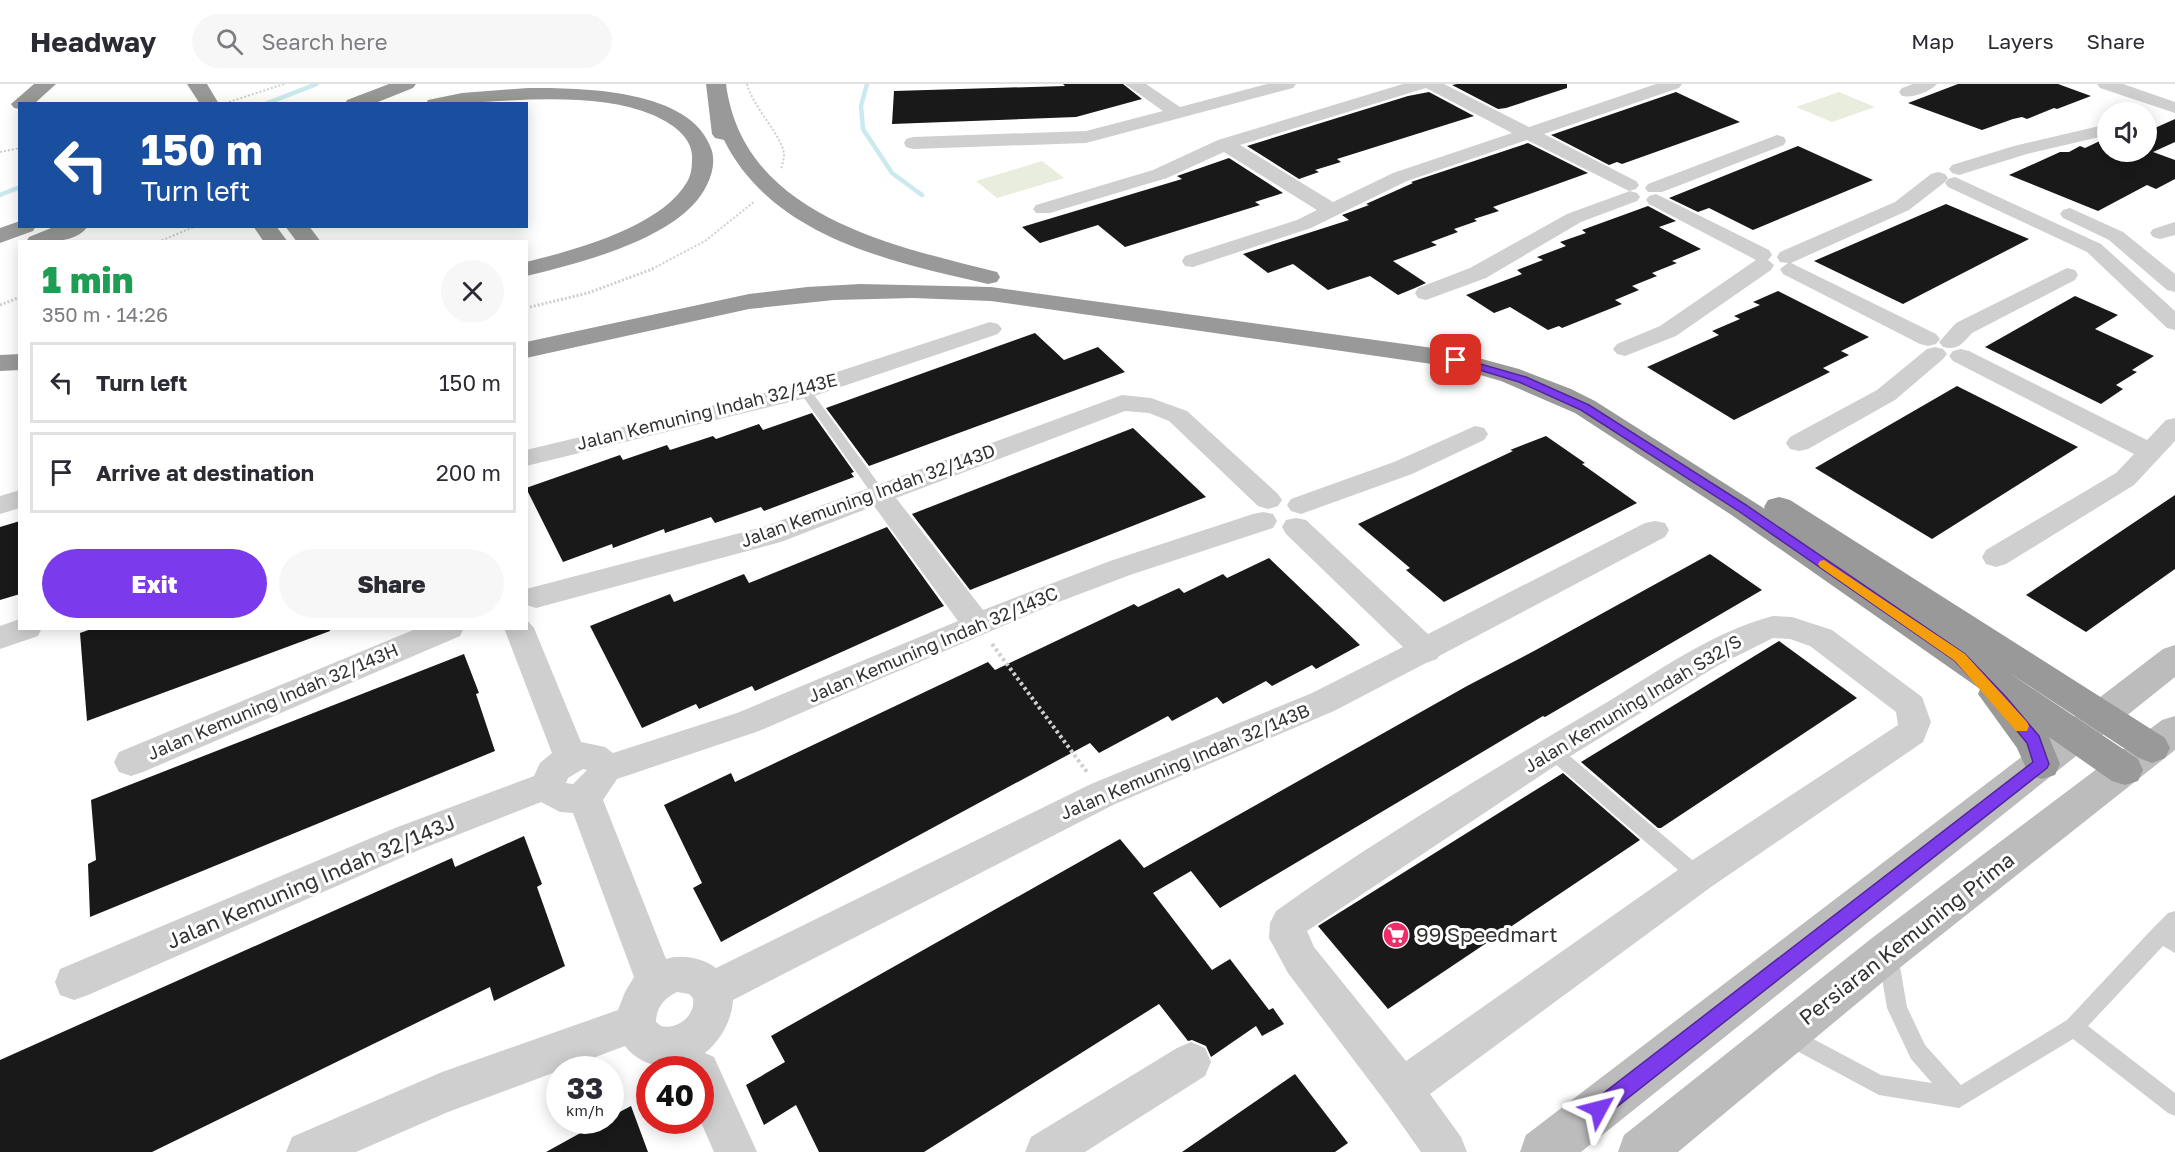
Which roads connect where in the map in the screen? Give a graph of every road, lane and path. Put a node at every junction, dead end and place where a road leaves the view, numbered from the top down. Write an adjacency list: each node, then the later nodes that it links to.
1 (46, 84): 16 (highway)
2 (197, 84): 17 (highway)
3 (284, 84): 18 (path)
4 (406, 84): 19 (highway)
5 (439, 84): 20 (highway)
6 (716, 84): 23 (highway)
7 (747, 84): 33 (path)
8 (1134, 84): 24 (street)
9 (1287, 84): 24 (street)
10 (1421, 84): 30 (street)
11 (1431, 84): 27 (street)
12 (1673, 84): 27 (street)
13 (1928, 84): 15 (street)
14 (2106, 84): 22 (street)
15 (1908, 92)
16 (24, 102)
17 (214, 102)
18 (219, 102)
19 (359, 102)
20 (393, 102)
21 (449, 102): 51 (highway)
22 (2175, 109): 25 (street)
23 (721, 113): 53 (highway); 88 (highway)
24 (1178, 113): 29 (street)
25 (2157, 115)
26 (2097, 132): 34 (street)
27 (1527, 134): 35 (street); 39 (street)
28 (1777, 141): 37 (street)
29 (913, 143)
30 (1225, 144): 38 (street); 39 (street)
31 (18, 148): 32 (path)
32 (0, 153)
33 (779, 175)
34 (1956, 177): 50 (street); 54 (street); 59 (street)
35 (1630, 191): 37 (street); 55 (street)
36 (762, 194): 58 (path)
37 (1655, 194): 48 (street)
38 (1043, 209)
39 (1333, 211): 49 (street)
40 (21, 228): 43 (highway)
41 (72, 228): 44 (highway)
42 (191, 228): 45 (path)
43 (0, 236)
44 (42, 240)
45 (164, 240)
46 (18, 249): 47 (highway)
47 (0, 256)
48 (1762, 260): 50 (street); 62 (street)
49 (1193, 261)
50 (1789, 263): 61 (street)
51 (528, 269)
52 (2067, 275): 61 (street)
53 (528, 281)
54 (2175, 285)
55 (1426, 293)
56 (18, 298): 57 (path)
57 (0, 304)
58 (528, 307)
59 (2172, 317)
60 (990, 329): 66 (street, Jalan Kemuning Indah 32/143E)
61 (1944, 348): 69 (street); 70 (street)
62 (1625, 349)
63 (528, 350): 86 (highway)
64 (18, 362): 65 (highway)
65 (0, 363)
66 (805, 391): 71 (street, Jalan Kemuning Indah 32/143E); 72 (lane)
67 (2175, 426): 70 (street)
68 (1475, 434): 76 (street)
69 (1799, 443)
70 (2150, 452): 78 (street)
71 (528, 458)
72 (879, 494): 75 (street, Jalan Kemuning Indah 32/143D); 79 (street, Jalan Kemuning Indah 32/143D); 80 (street)
73 (18, 500): 74 (street)
74 (0, 505)
75 (1266, 510): 76 (street); 80 (street, Jalan Kemuning Indah 32/143C)
76 (1298, 516): 85 (street)
77 (1655, 530): 85 (street, Jalan Kemuning Indah 32/143B)
78 (1996, 557)
79 (530, 601)
80 (979, 626): 94 (street, Jalan Kemuning Indah 32/143C); 95 (path)
81 (22, 630): 84 (street)
82 (444, 630): 91 (street, Jalan Kemuning Indah 32/143H)
83 (520, 630): 93 (street)
84 (0, 638)
85 (1426, 651): 95 (street, Jalan Kemuning Indah 32/143B)
86 (1960, 658): 88 (highway); 92 (highway)
87 (2175, 658): 88 (street)
88 (2089, 727): 89 (highway); 92 (street)
89 (2150, 749): 99 (street, Persiaran Kemuning Prima)
90 (1552, 751): 96 (lane); 96 (street, Jalan Kemuning Indah S32/S); 109 (street, Jalan Kemuning Indah S32/S)
91 (131, 762)
92 (2042, 764): 117 (street)
93 (560, 771): 94 (street); 100 (street, Jalan Kemuning Indah 32/143J)
94 (594, 782): 101 (street)
95 (1103, 794): 102 (street, Jalan Kemuning Indah 32/143B)
96 (1698, 876): 109 (street, Jalan Kemuning Indah S32/S)
97 (2175, 919): 98 (lane)
98 (2168, 939): 104 (lane)
99 (1887, 952): 105 (street, Persiaran Kemuning Prima); 110 (lane)
100 (74, 982)
101 (656, 983): 102 (street); 103 (street)
102 (712, 990): 107 (street)
103 (635, 1023): 106 (street); 113 (street)
104 (2074, 1027): 110 (lane); 112 (lane)
105 (1786, 1034): 110 (lane); 118 (street, Persiaran Kemuning Prima)
106 (687, 1056)
107 (697, 1056)
108 (1191, 1062): 115 (street)
109 (1402, 1089): 116 (street, Jalan Kemuning Indah S32/S)
110 (1959, 1098)
111 (714, 1102): 114 (street)
112 (2175, 1106)
113 (307, 1152)
114 (736, 1152)
115 (1046, 1152)
116 (1446, 1152)
117 (1543, 1152)
118 (1641, 1152)

